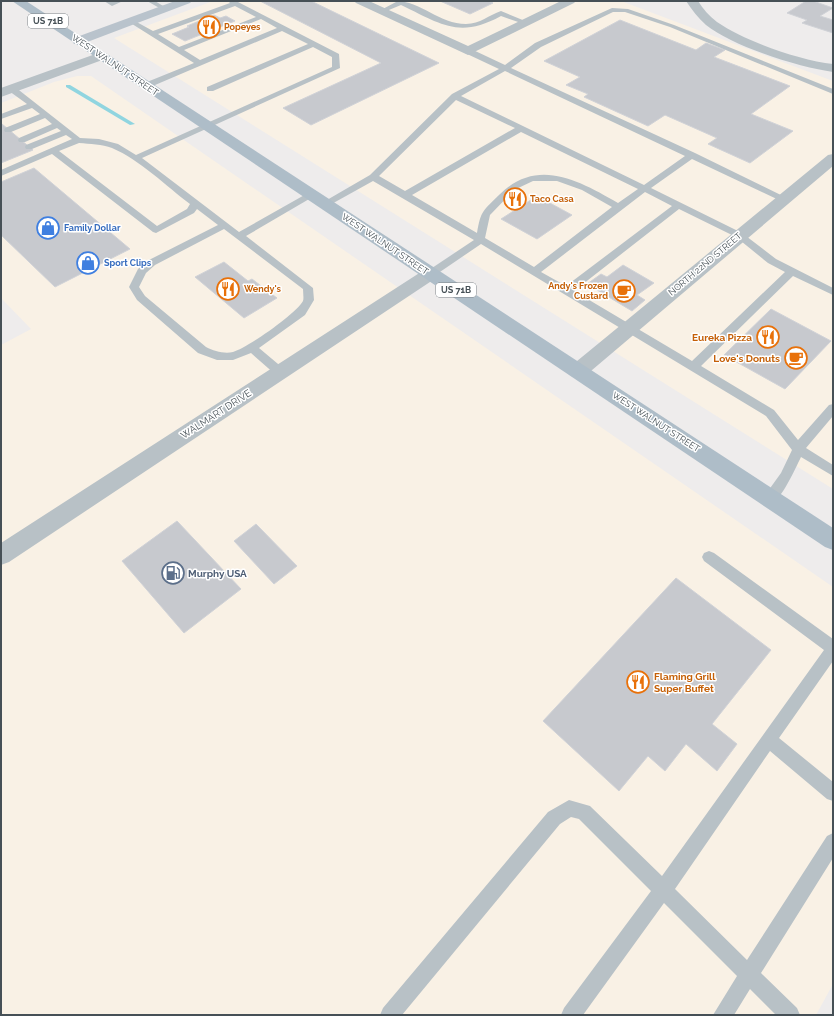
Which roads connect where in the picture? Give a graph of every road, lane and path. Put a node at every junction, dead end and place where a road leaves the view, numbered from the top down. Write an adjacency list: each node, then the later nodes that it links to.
1 (18, 1): 18 (main road, WEST WALNUT STREET / US 71B)
2 (107, 1): 3 (lane)
3 (120, 1)
4 (150, 1): 11 (lane)
5 (186, 1): 11 (street)
6 (360, 1): 12 (street)
7 (570, 1): 15 (street)
8 (692, 1): 25 (street)
9 (234, 2): 13 (lane); 17 (lane)
10 (401, 2): 12 (lane); 15 (lane)
11 (165, 9): 14 (street)
12 (382, 11): 21 (street)
13 (261, 17): 16 (lane); 20 (lane)
14 (131, 21): 17 (lane); 18 (street)
15 (526, 23): 21 (street)
16 (283, 28): 19 (lane); 23 (lane)
17 (152, 34): 20 (lane)
18 (78, 41): 22 (main road, WEST WALNUT STREET / US 71B)
19 (314, 44): 27 (lane); 34 (lane)
20 (178, 50): 23 (lane)
21 (468, 51): 24 (lane)
22 (101, 56): 26 (main road, WEST WALNUT STREET / US 71B); 28 (street)
23 (200, 62): 26 (lane)
24 (506, 68): 29 (lane); 30 (lane); 40 (lane)
25 (833, 68)
26 (146, 86): 34 (main road, WEST WALNUT STREET / US 71B)
27 (210, 89)
28 (6, 91): 31 (lane)
29 (833, 92)
30 (455, 96): 35 (lane); 44 (lane)
31 (33, 105): 32 (lane); 33 (lane)
32 (1, 117)
33 (52, 120): 33 (lane); 36 (lane)
34 (206, 126): 41 (lane); 48 (main road, WEST WALNUT STREET / US 71B)
35 (520, 129): 45 (lane); 46 (lane)
36 (67, 131): 37 (lane); 38 (lane)
37 (78, 140): 39 (lane); 41 (lane)
38 (29, 147)
39 (52, 150): 43 (lane); 49 (lane)
40 (692, 155): 45 (lane); 47 (lane)
41 (136, 158): 49 (lane)
42 (833, 158): 47 (street, NORTH 22ND STREET)
43 (1, 172)
44 (373, 177): 46 (lane); 48 (lane)
45 (645, 188): 50 (lane); 51 (lane)
46 (405, 195): 55 (lane)
47 (784, 199): 53 (street, NORTH 22ND STREET)
48 (318, 200): 54 (lane); 58 (main road, WEST WALNUT STREET / US 71B)
49 (195, 203): 52 (lane)
50 (679, 205): 53 (lane); 59 (lane)
51 (618, 207): 55 (lane); 57 (lane)
52 (224, 225): 54 (lane); 62 (lane)
53 (739, 235): 56 (lane); 61 (street, NORTH 22ND STREET)
54 (239, 236): 62 (lane)
55 (480, 240): 57 (lane); 58 (lane)
56 (792, 271): 60 (lane); 63 (lane)
57 (534, 272): 59 (lane)
58 (430, 274): 64 (main road, WEST WALNUT STREET / US 71B); 65 (street, WALMART DRIVE)
59 (567, 291): 61 (lane)
60 (833, 292)
61 (629, 328): 63 (lane); 64 (street, NORTH 22ND STREET)
62 (252, 348): 65 (lane)
63 (693, 367): 67 (lane)
64 (578, 371): 69 (main road, WEST WALNUT STREET / US 71B)
65 (280, 372): 71 (street, WALMART DRIVE)
66 (833, 408): 67 (lane)
67 (798, 449): 68 (lane); 69 (lane)
68 (833, 470)
69 (769, 498): 70 (main road, WEST WALNUT STREET / US 71B)
70 (833, 540)
71 (1, 555)
72 (709, 557): 73 (lane)
73 (833, 649): 74 (lane)
74 (769, 740): 75 (lane); 77 (lane)
75 (833, 793)
76 (833, 842): 78 (lane)
77 (663, 890): 78 (lane); 79 (lane); 80 (lane)
78 (749, 975): 81 (lane); 82 (lane)
79 (390, 1015)
80 (571, 1015)
81 (724, 1015)
82 (790, 1015)

